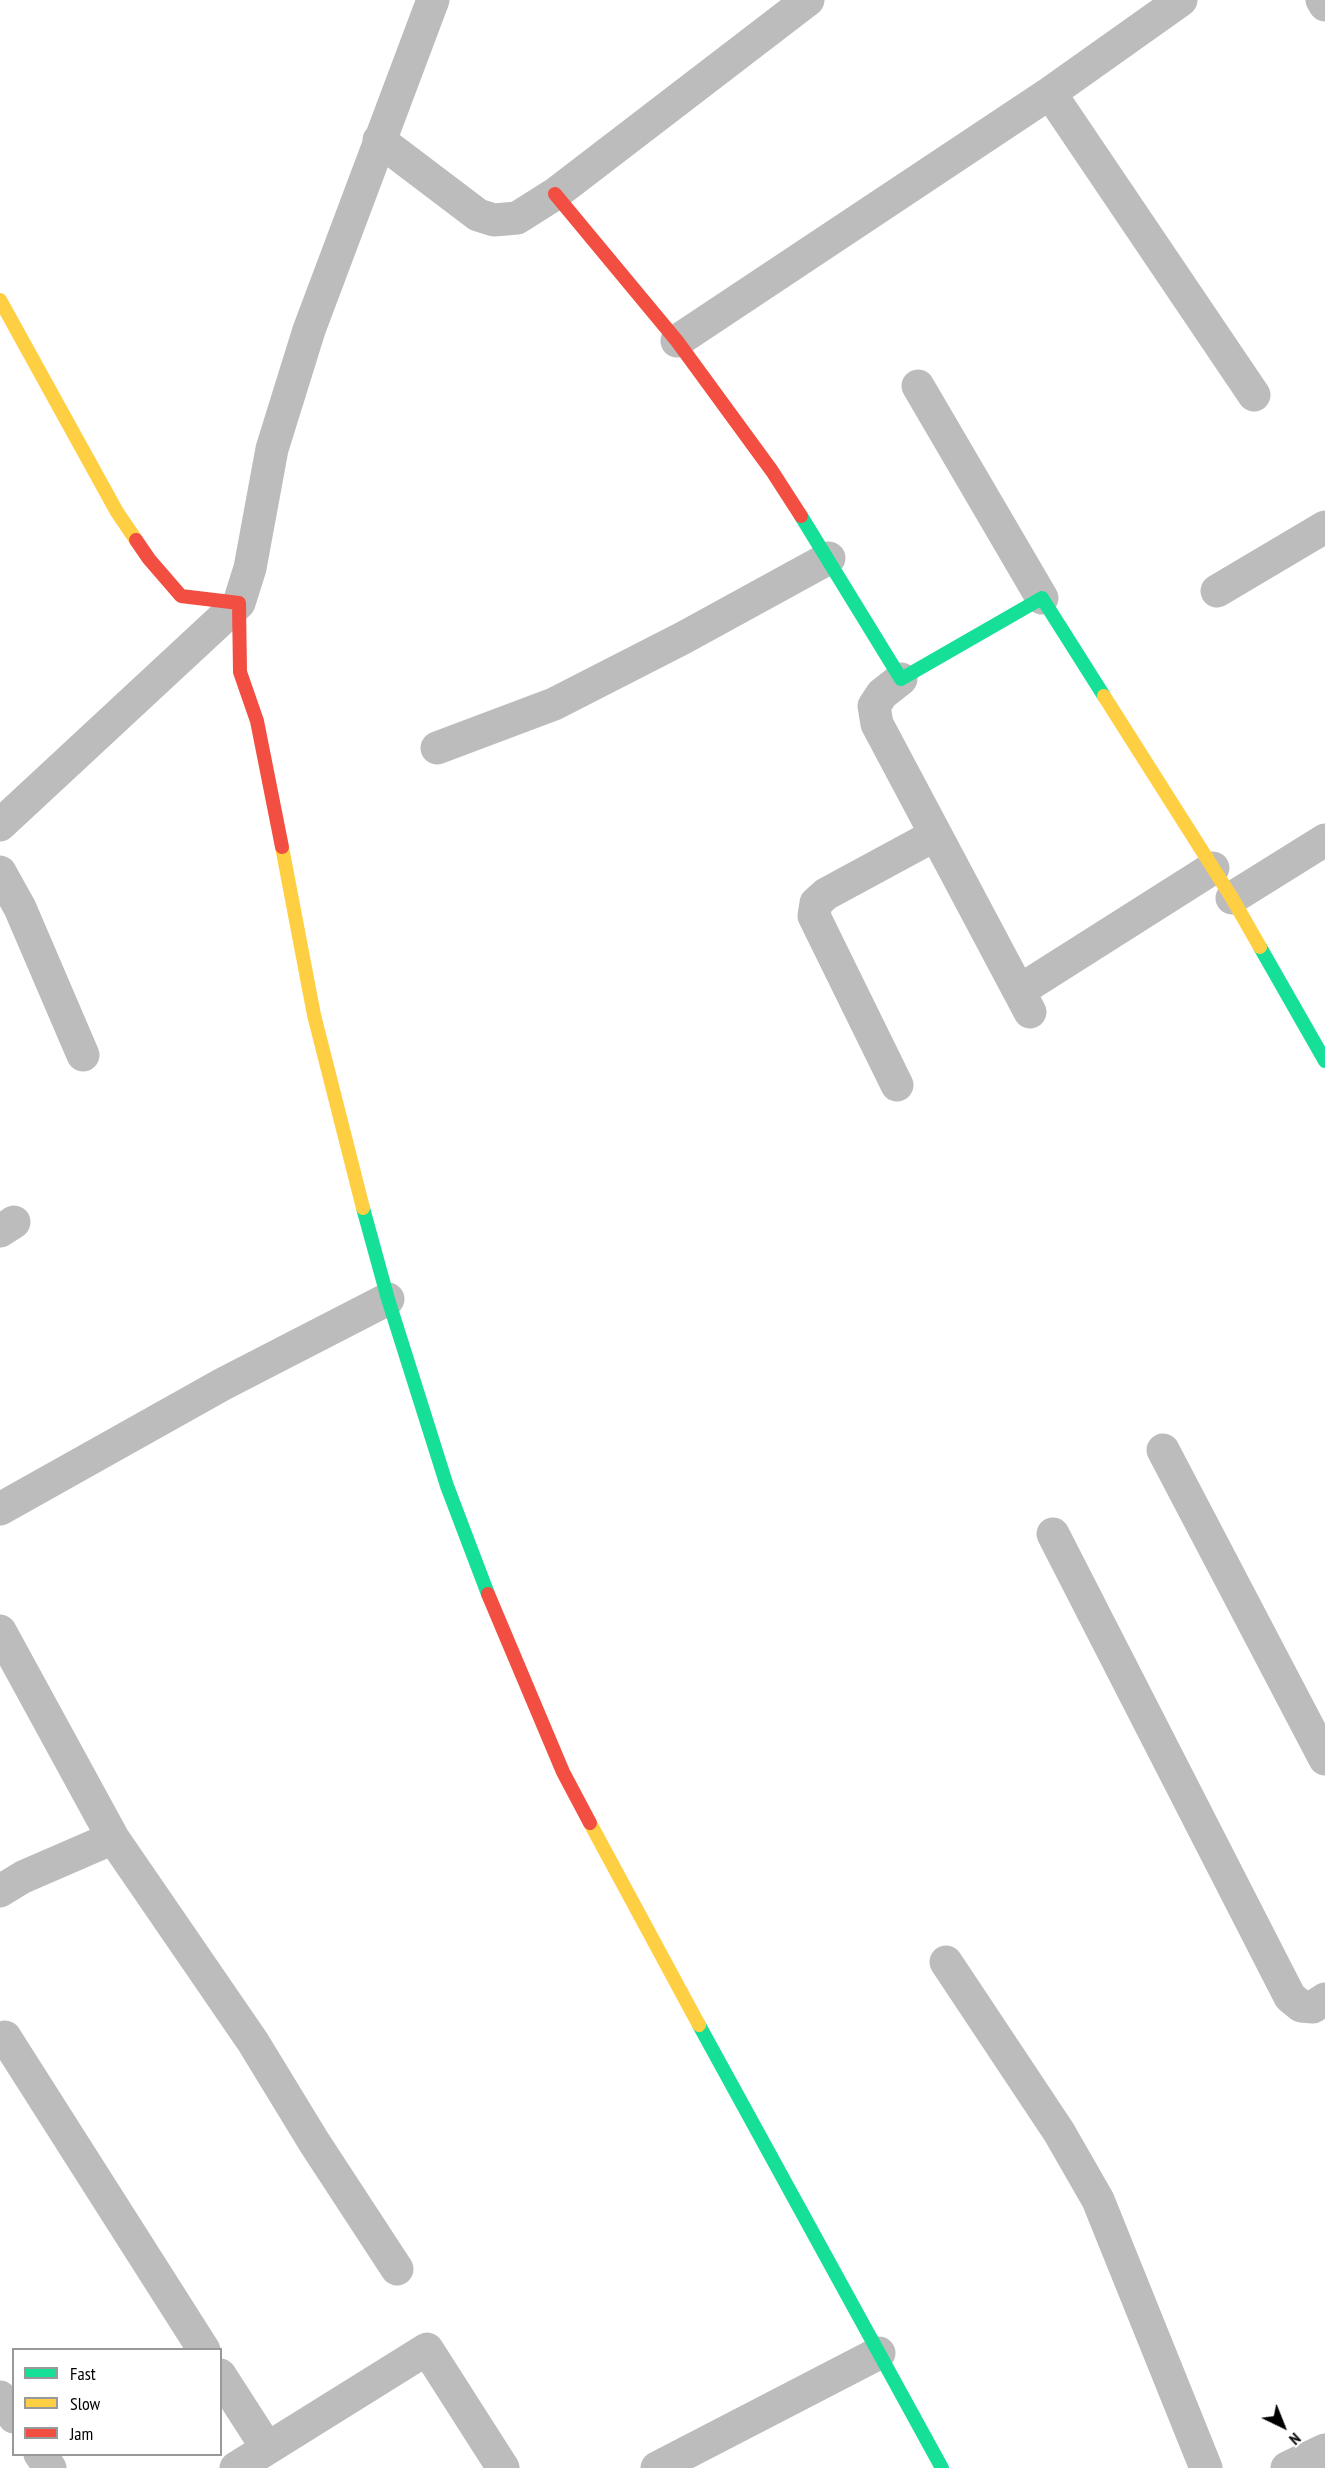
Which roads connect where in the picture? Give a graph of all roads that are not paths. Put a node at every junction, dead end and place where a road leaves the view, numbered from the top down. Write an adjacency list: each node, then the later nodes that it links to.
1 (434, 0): 7 (street)
2 (808, 0): 8 (street)
3 (1181, 0): 6 (street)
4 (1322, 0): 5 (street)
5 (1325, 5)
6 (1050, 93): 10 (street); 12 (street)
7 (379, 140): 8 (street); 17 (street)
8 (555, 194): 10 (street)
9 (0, 300): 17 (street)
10 (677, 341): 14 (street)
11 (918, 386): 16 (street)
12 (1254, 395)
13 (1325, 527): 15 (street)
14 (829, 558): 18 (street); 19 (street)
15 (1218, 591)
16 (1042, 598): 18 (street); 23 (street)
17 (239, 603): 20 (street); 29 (street)
18 (901, 679): 21 (street)
19 (437, 748)
20 (0, 825)
21 (935, 835): 23 (street); 28 (street)
22 (1325, 840): 25 (street)
23 (1213, 868): 25 (street)
24 (0, 872): 26 (street)
25 (1232, 898): 27 (street)
26 (83, 1055)
27 (1325, 1061)
28 (897, 1085)
29 (388, 1299): 31 (street); 42 (street)
30 (1162, 1450): 34 (street)
31 (0, 1509)
32 (1053, 1534): 38 (street)
33 (0, 1631): 35 (street)
34 (1325, 1759)
35 (113, 1838): 36 (street); 40 (street)
36 (0, 1891)
37 (946, 1962): 52 (street)
38 (1325, 1999)
39 (5, 2037): 41 (street)
40 (397, 2268)
41 (203, 2348)
42 (879, 2353): 50 (street); 51 (street)
43 (222, 2378): 46 (street)
44 (0, 2397): 45 (street)
45 (12, 2414)
46 (267, 2448): 48 (street); 49 (street)
47 (1325, 2450): 53 (street)
48 (236, 2468)
49 (503, 2468)
50 (657, 2468)
51 (942, 2468)
52 (1206, 2468)
53 (1287, 2468)

